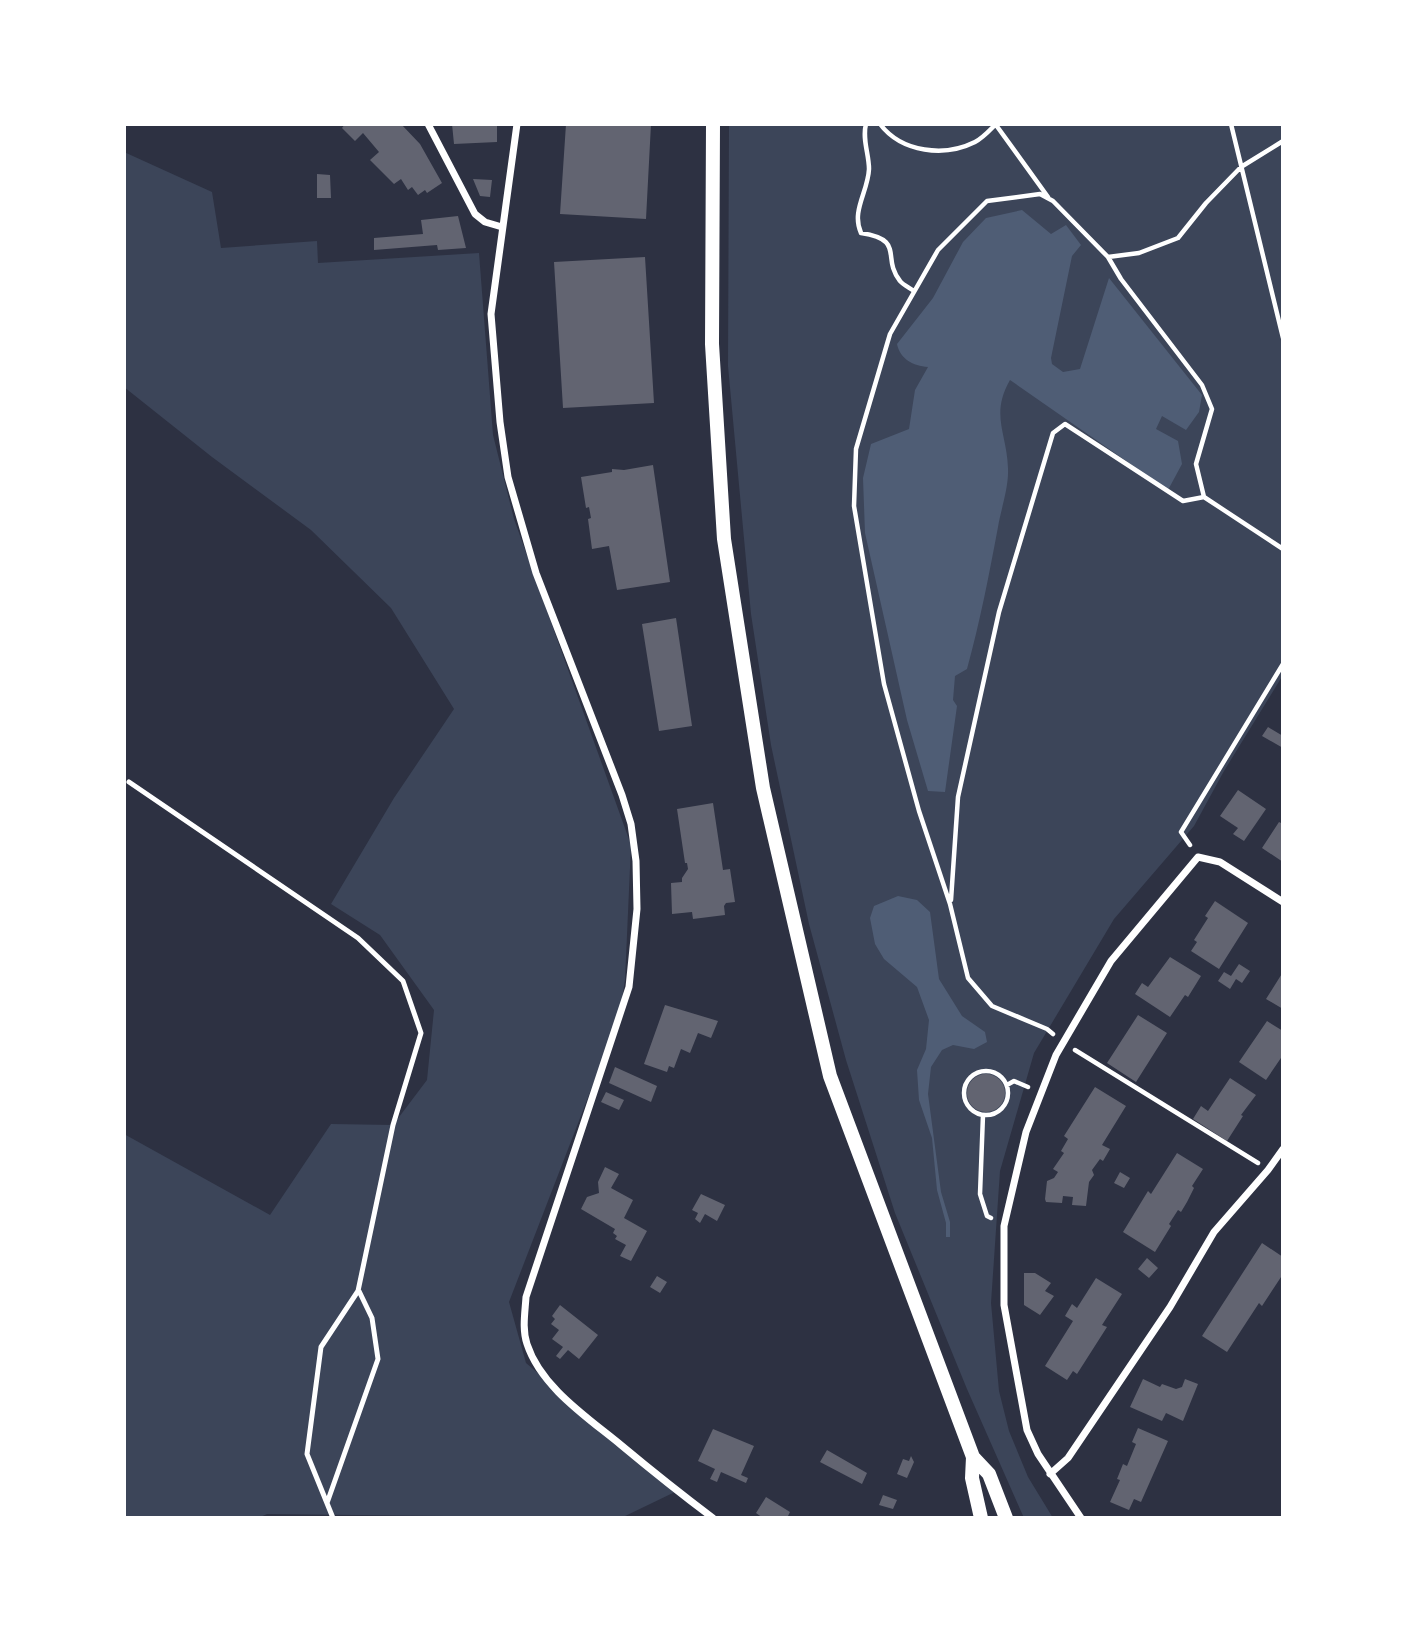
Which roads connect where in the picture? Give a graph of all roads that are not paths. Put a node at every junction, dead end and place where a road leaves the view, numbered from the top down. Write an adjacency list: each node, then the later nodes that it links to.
1 (428, 124): 4 (street)
2 (517, 124): 4 (street)
3 (713, 124): 9 (main road)
4 (502, 226): 13 (street)
5 (128, 782): 8 (lane)
6 (1283, 902): 10 (street)
7 (1283, 1149): 10 (street)
8 (358, 1291): 11 (lane); 11 (lane)
9 (973, 1457): 14 (main road); 15 (main road)
10 (1050, 1474): 16 (street)
11 (327, 1503): 12 (lane)
12 (333, 1518)
13 (713, 1518)
14 (981, 1518)
15 (1006, 1518)
16 (1081, 1518)

